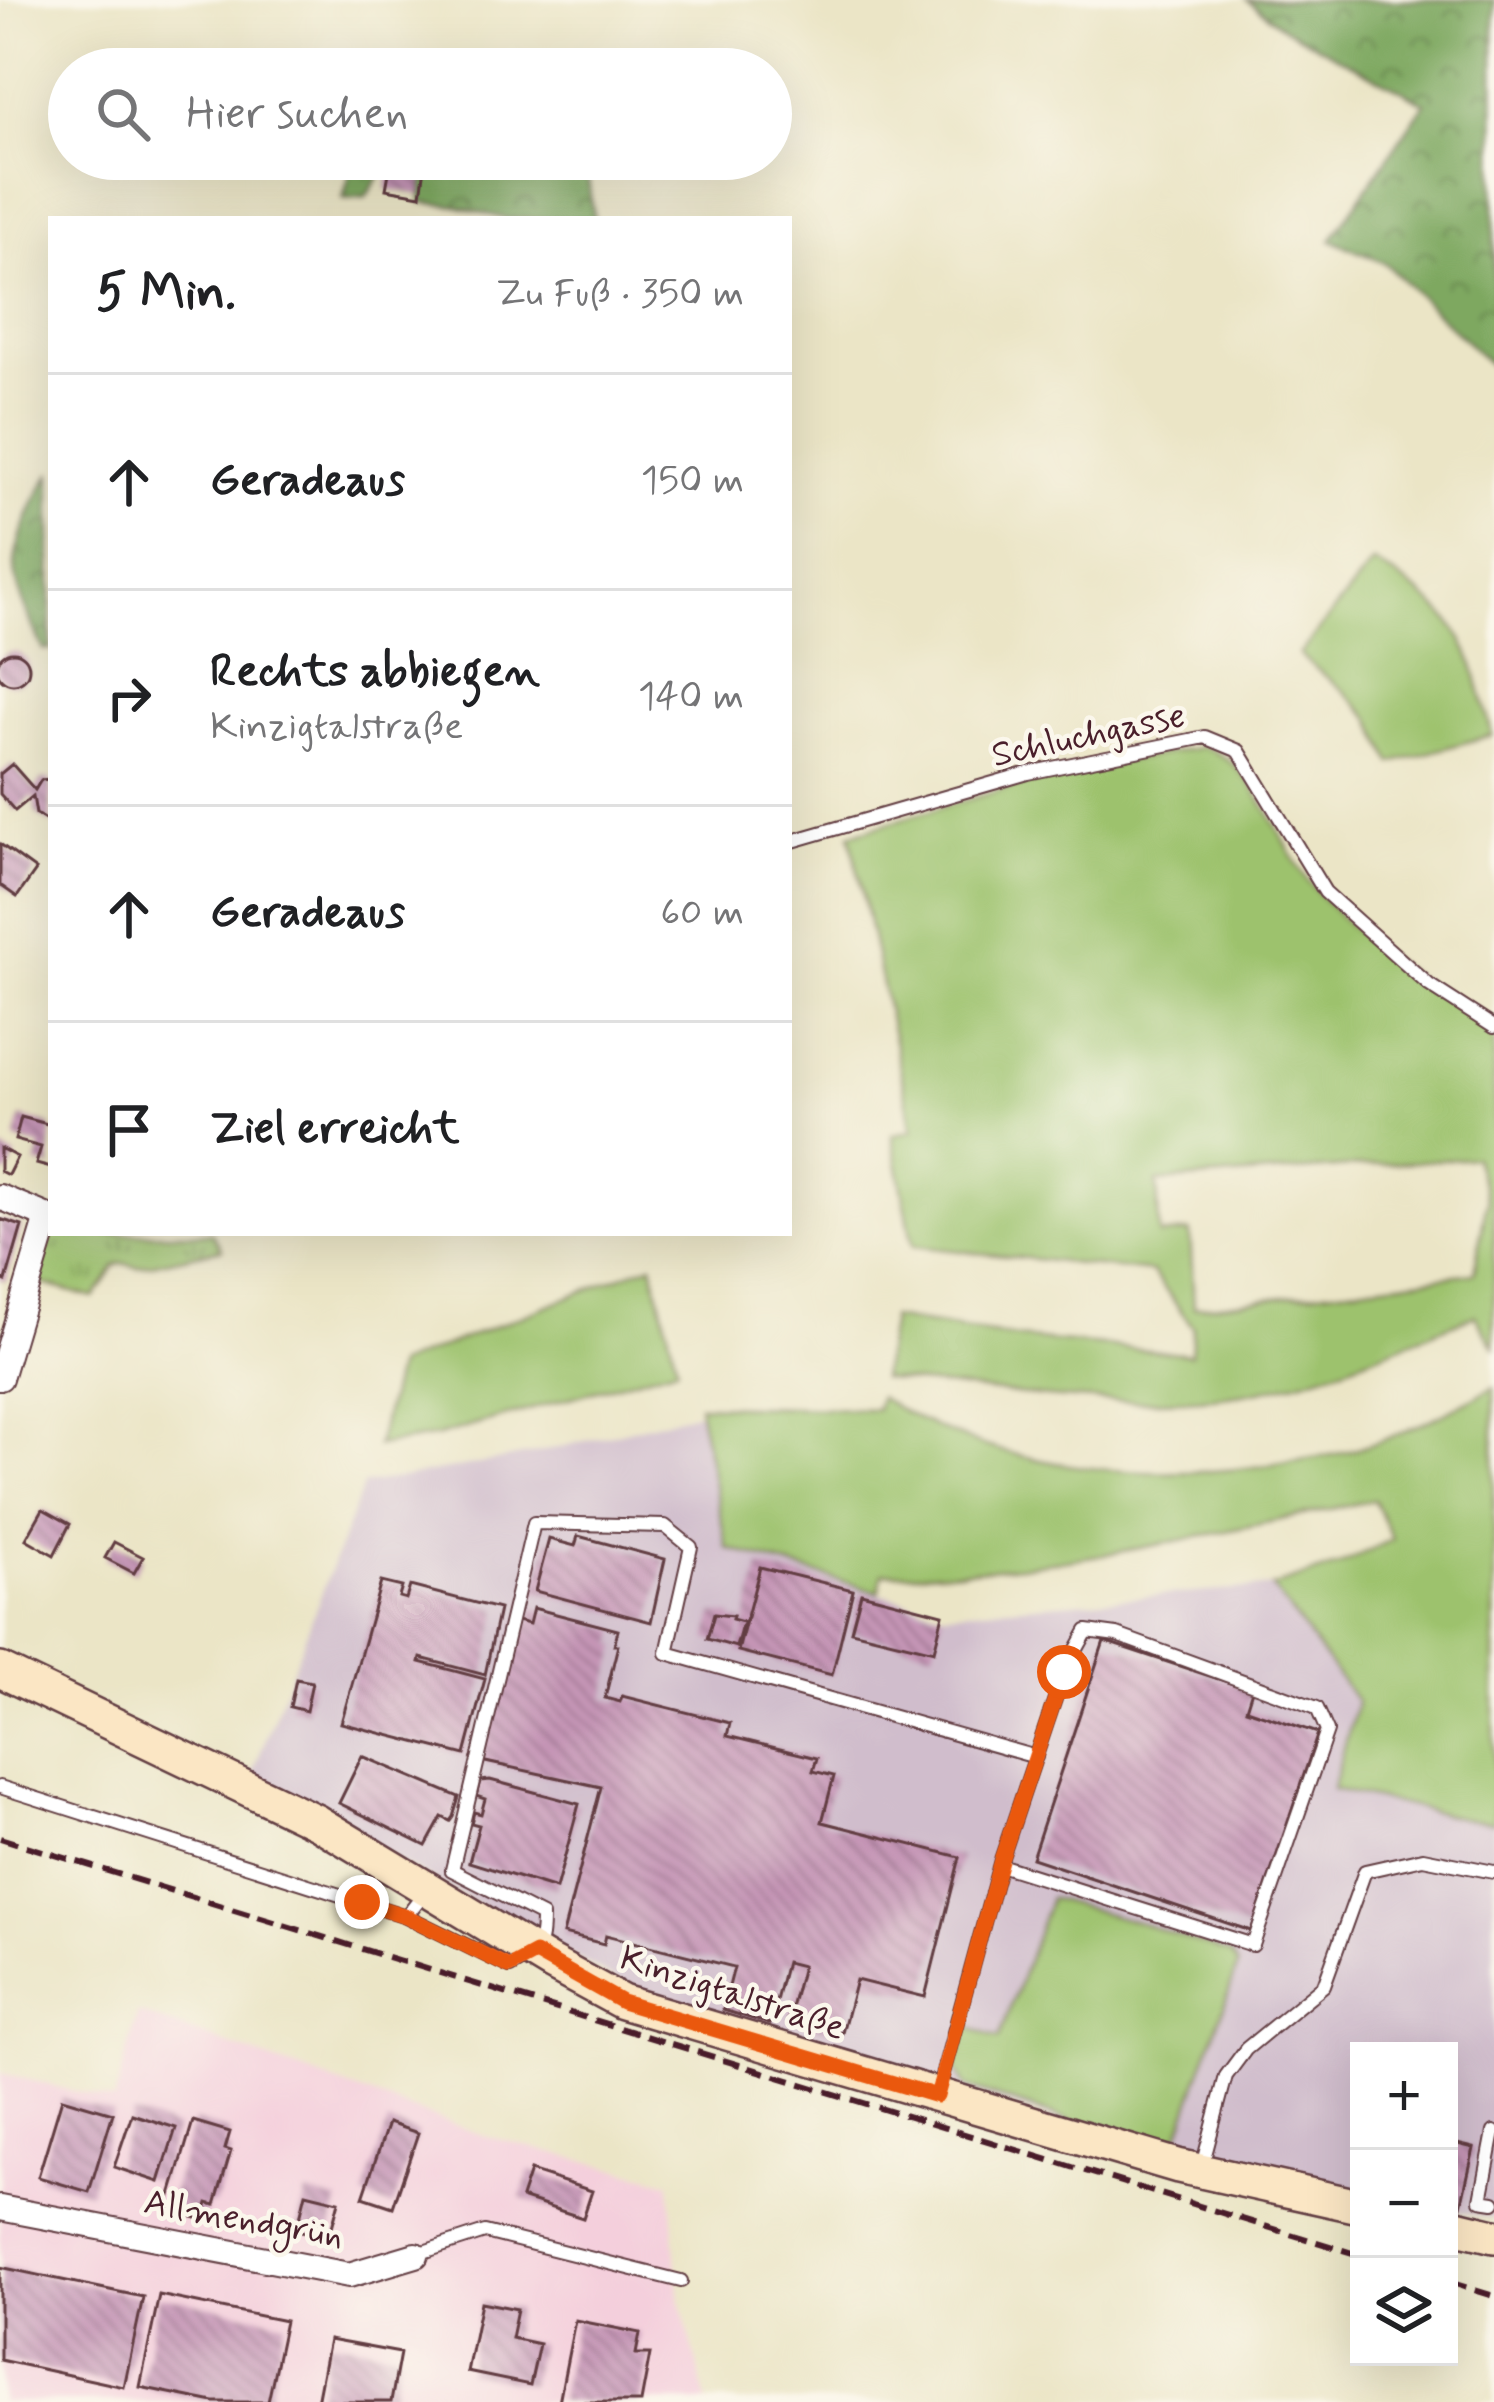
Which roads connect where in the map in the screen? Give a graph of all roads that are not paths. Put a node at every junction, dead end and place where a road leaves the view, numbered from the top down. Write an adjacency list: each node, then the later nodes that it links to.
1 (792, 841): 2 (lane, Schluchgasse)
2 (1494, 1027)
3 (0, 1197): 4 (street)
4 (48, 1217)
5 (48, 1220): 6 (street)
6 (0, 1378)
7 (0, 1670): 12 (main road, Kinzigtalstraße)
8 (1036, 1757): 10 (lane); 10 (lane); 14 (lane)
9 (0, 1787): 13 (lane)
10 (1000, 1865): 15 (lane)
11 (1494, 1872): 17 (lane)
12 (428, 1887): 13 (lane); 14 (main road, Kinzigtalstraße)
13 (406, 1916): 14 (lane)
14 (535, 1953): 15 (main road, Kinzigtalstraße)
15 (937, 2096): 17 (main road, Kinzigtalstraße)
16 (1494, 2132): 18 (lane)
17 (1201, 2171): 19 (main road, Kinzigtalstraße)
18 (1494, 2203)
19 (1350, 2204)
20 (0, 2208): 23 (street, Allmendgrün)
21 (1458, 2227): 22 (main road)
22 (1494, 2236)
23 (416, 2254): 24 (lane, Allmendgrün)
24 (681, 2281)

